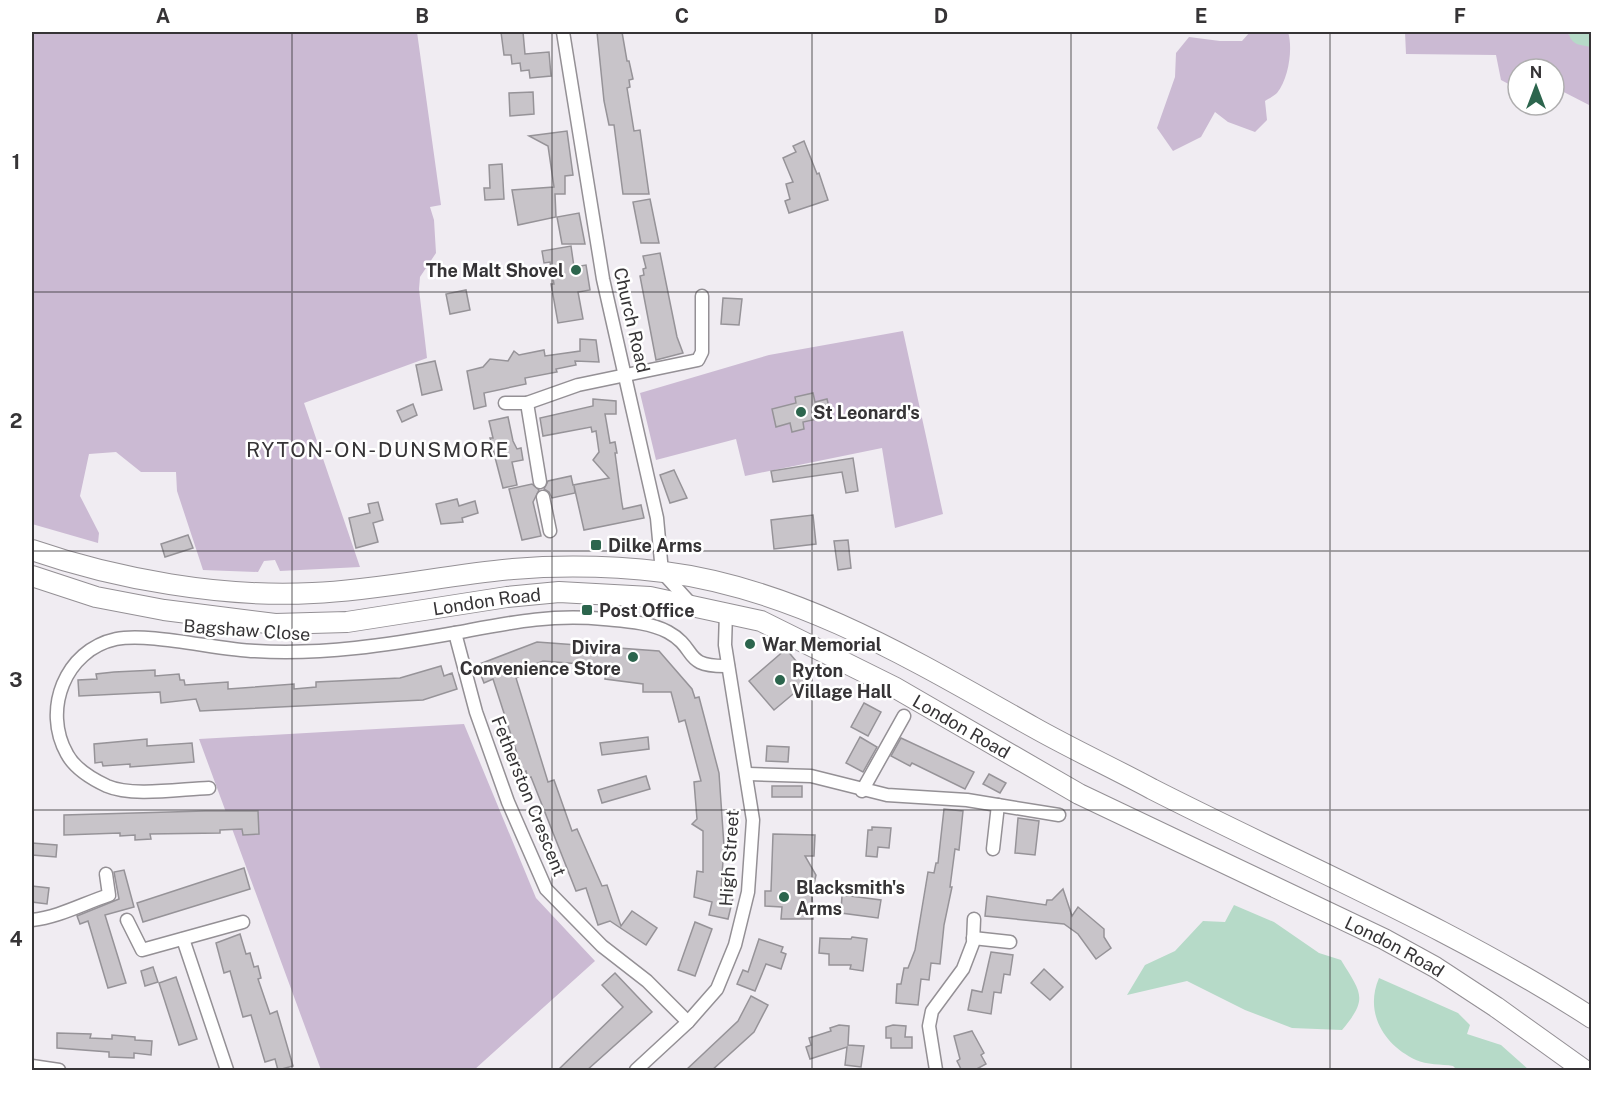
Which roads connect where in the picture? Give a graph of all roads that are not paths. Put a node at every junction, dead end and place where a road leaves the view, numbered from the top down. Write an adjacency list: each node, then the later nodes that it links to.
1 (563, 32): 3 (street, Church Road)
2 (702, 296): 3 (street)
3 (626, 374): 5 (street); 10 (street, Church Road)
4 (505, 403): 5 (street)
5 (527, 403): 6 (street)
6 (540, 482)
7 (543, 497): 8 (street)
8 (550, 531)
9 (32, 550): 10 (highway, London Road)
10 (662, 572): 12 (street); 31 (highway, London Road)
11 (32, 576): 12 (highway, London Road)
12 (691, 604): 13 (highway, London Road)
13 (726, 612): 15 (street, High Street); 38 (highway, London Road)
14 (455, 633): 15 (street, Bagshaw Close); 18 (street, Bagshaw Close); 32 (street, Fetherston Crescent)
15 (728, 666): 17 (street, High Street)
16 (904, 716): 19 (street)
17 (748, 774): 19 (street); 32 (street, High Street)
18 (209, 788)
19 (862, 791): 20 (street)
20 (998, 805): 21 (street); 22 (street)
21 (1059, 815)
22 (993, 849)
23 (106, 874): 25 (street)
24 (974, 919): 28 (street)
25 (32, 920)
26 (127, 920): 29 (street)
27 (243, 922): 29 (street)
28 (973, 938): 30 (street); 37 (street)
29 (183, 939): 35 (street)
30 (1010, 942)
31 (1592, 1018)
32 (688, 1022): 36 (street, High Street)
33 (32, 1066): 34 (street)
34 (55, 1070)
35 (224, 1070)
36 (636, 1071)
37 (936, 1071)
38 (1584, 1071)

